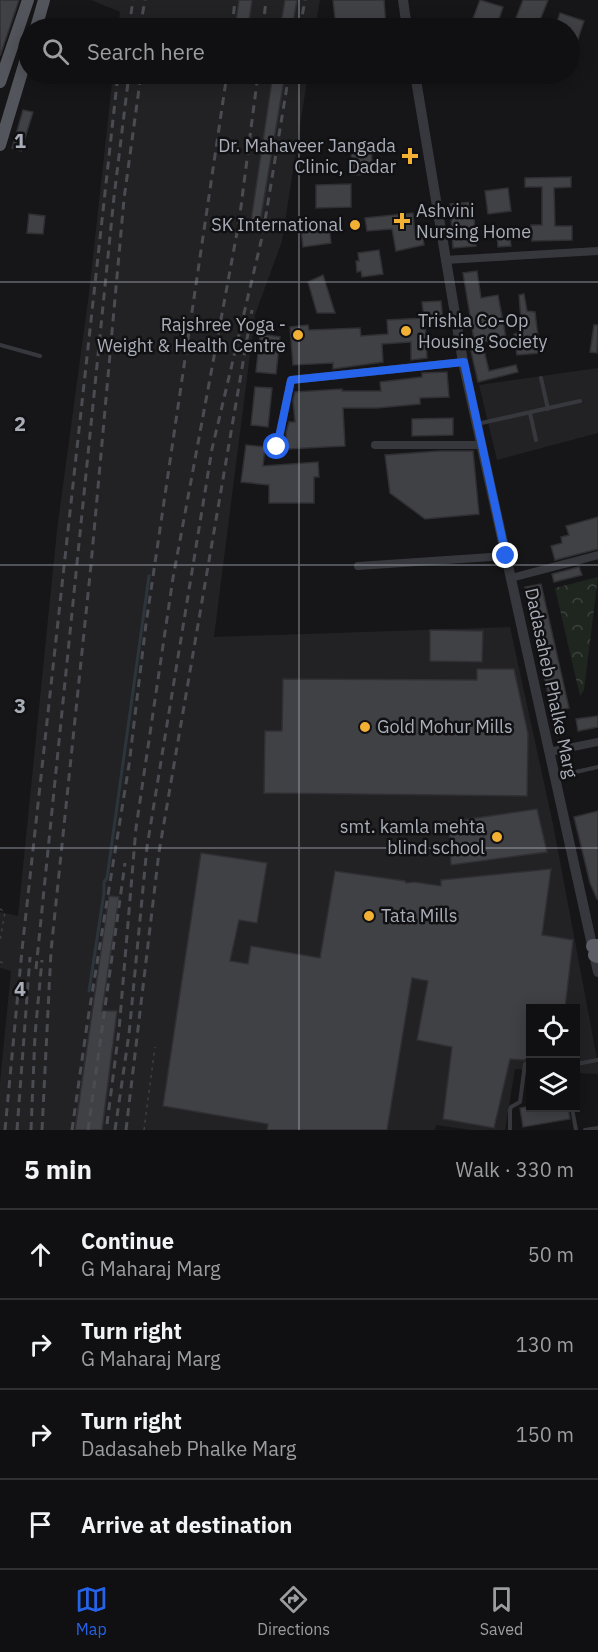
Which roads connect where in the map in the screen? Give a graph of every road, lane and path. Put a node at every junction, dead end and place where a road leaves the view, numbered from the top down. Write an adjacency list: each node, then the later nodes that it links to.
1 (28, 0): 4 (main road)
2 (45, 0): 5 (main road)
3 (403, 0): 6 (street)
4 (21, 18)
5 (39, 18)
6 (406, 18)
7 (18, 26): 8 (main road)
8 (4, 62): 10 (main road)
9 (18, 78): 12 (main road)
10 (0, 82)
11 (417, 84): 15 (street, Dadasaheb Phalke Marg)
12 (5, 111): 13 (main road)
13 (0, 145)
14 (598, 251): 15 (street)
15 (445, 260): 18 (street, Dadasaheb Phalke Marg)
16 (0, 345): 17 (lane)
17 (40, 356)
18 (464, 362): 23 (street, Dadasaheb Phalke Marg); 27 (street)
19 (541, 378): 21 (lane)
20 (580, 401): 21 (lane)
21 (548, 409): 22 (lane)
22 (530, 413): 23 (lane); 24 (lane)
23 (476, 424): 26 (street, Dadasaheb Phalke Marg)
24 (536, 440)
25 (375, 445): 26 (street)
26 (481, 445): 29 (street, Dadasaheb Phalke Marg)
27 (277, 447)
28 (598, 555): 31 (street)
29 (506, 556): 30 (street); 31 (street, Dadasaheb Phalke Marg)
30 (358, 566)
31 (511, 578): 33 (street, Dadasaheb Phalke Marg)
32 (598, 742): 33 (street)
33 (549, 752): 35 (street, Dadasaheb Phalke Marg)
34 (598, 767): 35 (lane)
35 (555, 776): 38 (street, Dadasaheb Phalke Marg)
36 (0, 909): 37 (path)
37 (0, 940)
38 (596, 951): 41 (street, Dadasaheb Phalke Marg)
39 (0, 962): 40 (path)
40 (4, 963)
41 (598, 972)
42 (103, 1044): 43 (path)
43 (114, 1044)
44 (155, 1047): 50 (path)
45 (598, 1060): 46 (lane)
46 (580, 1063)
47 (526, 1064): 51 (lane)
48 (573, 1112): 52 (lane)
49 (598, 1128): 53 (lane)
50 (144, 1130)
51 (510, 1130)
52 (576, 1130)
53 (585, 1130)

